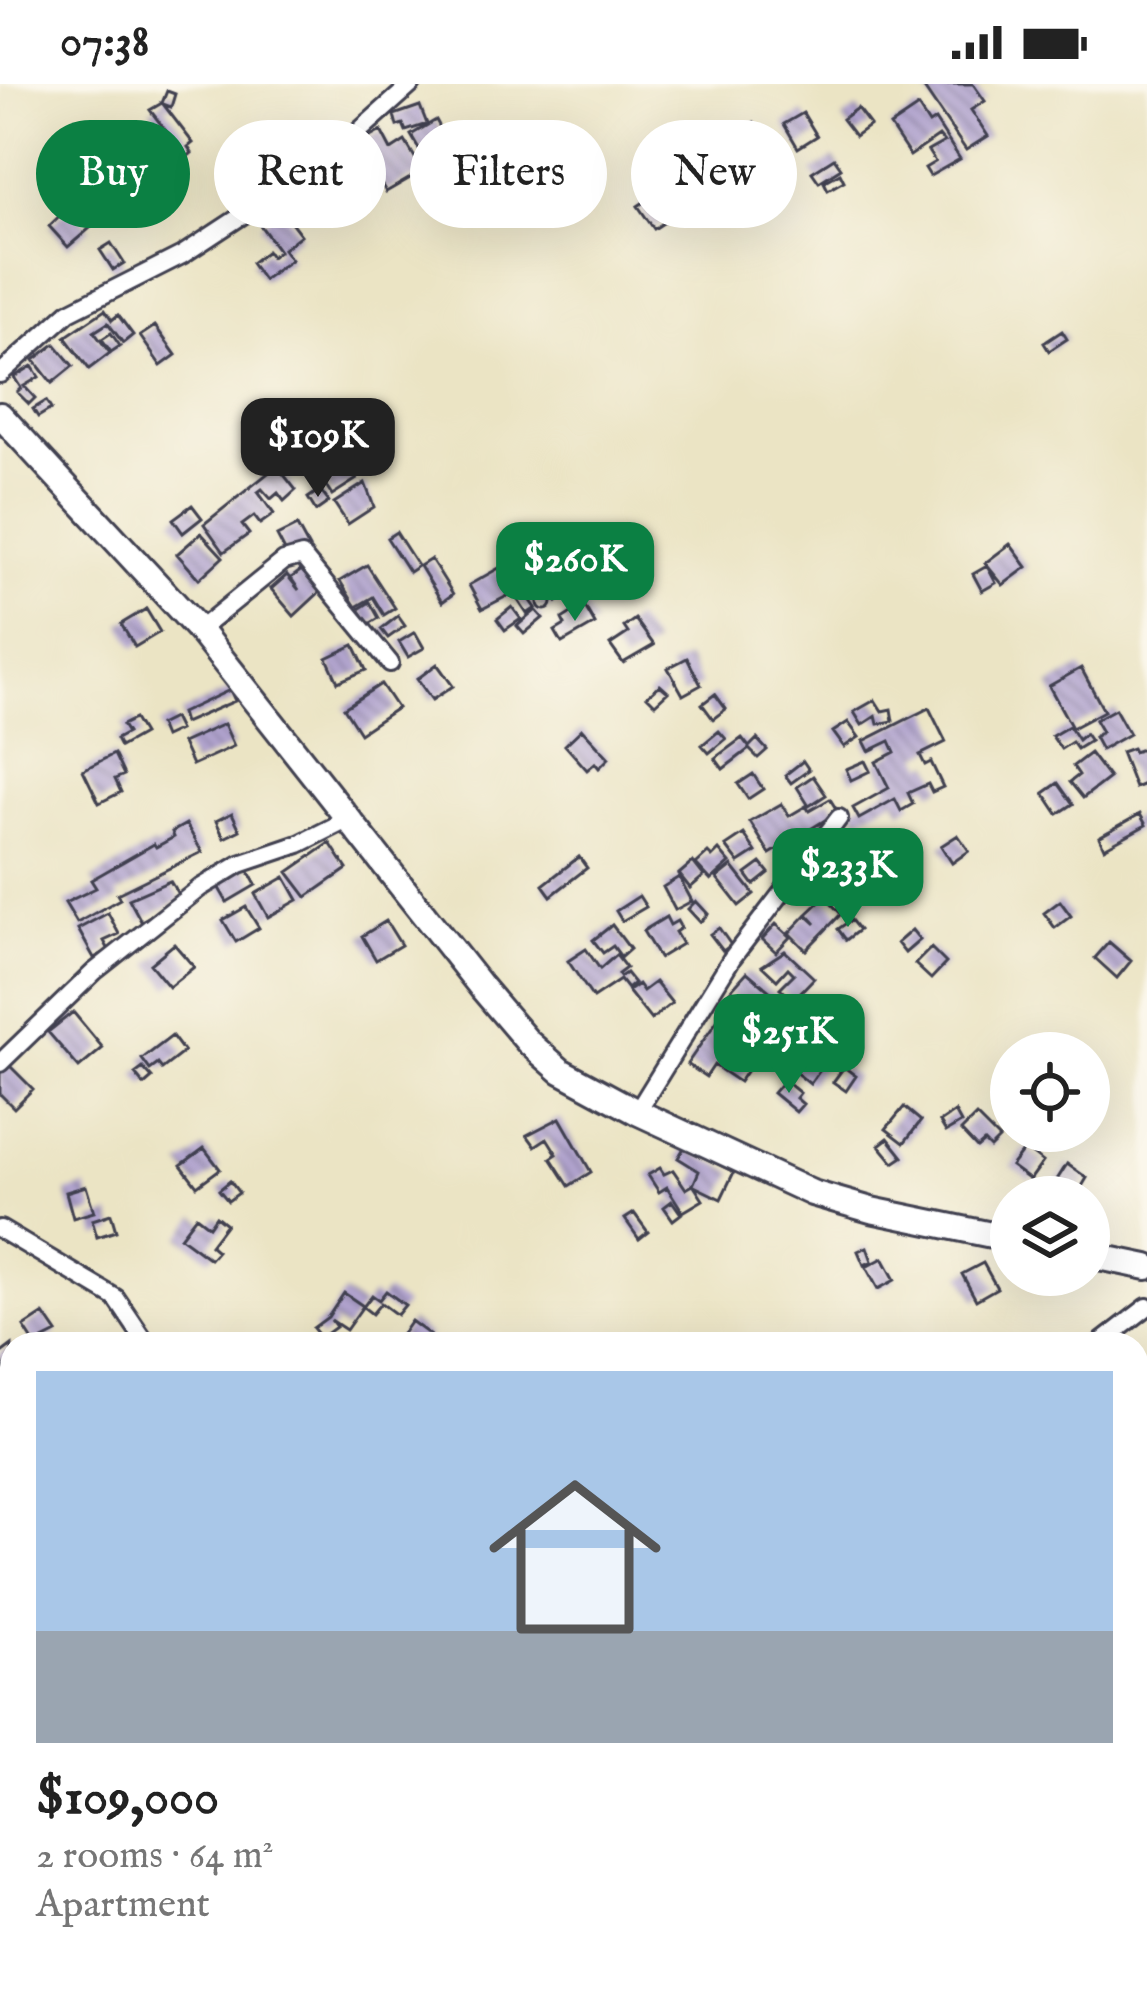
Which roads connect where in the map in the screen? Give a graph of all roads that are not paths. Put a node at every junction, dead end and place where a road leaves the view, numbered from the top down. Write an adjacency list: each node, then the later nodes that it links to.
1 (412, 84): 2 (street)
2 (0, 374)
3 (0, 415): 4 (main road)
4 (199, 630): 5 (street); 7 (main road)
5 (390, 663)
6 (839, 818): 9 (street)
7 (349, 819): 8 (street); 9 (main road)
8 (0, 1063)
9 (637, 1112): 11 (main road)
10 (0, 1229): 15 (street)
11 (990, 1235)
12 (1110, 1259): 13 (main road)
13 (1147, 1267)
14 (1147, 1307): 16 (street)
15 (138, 1332)
16 (1115, 1332)

